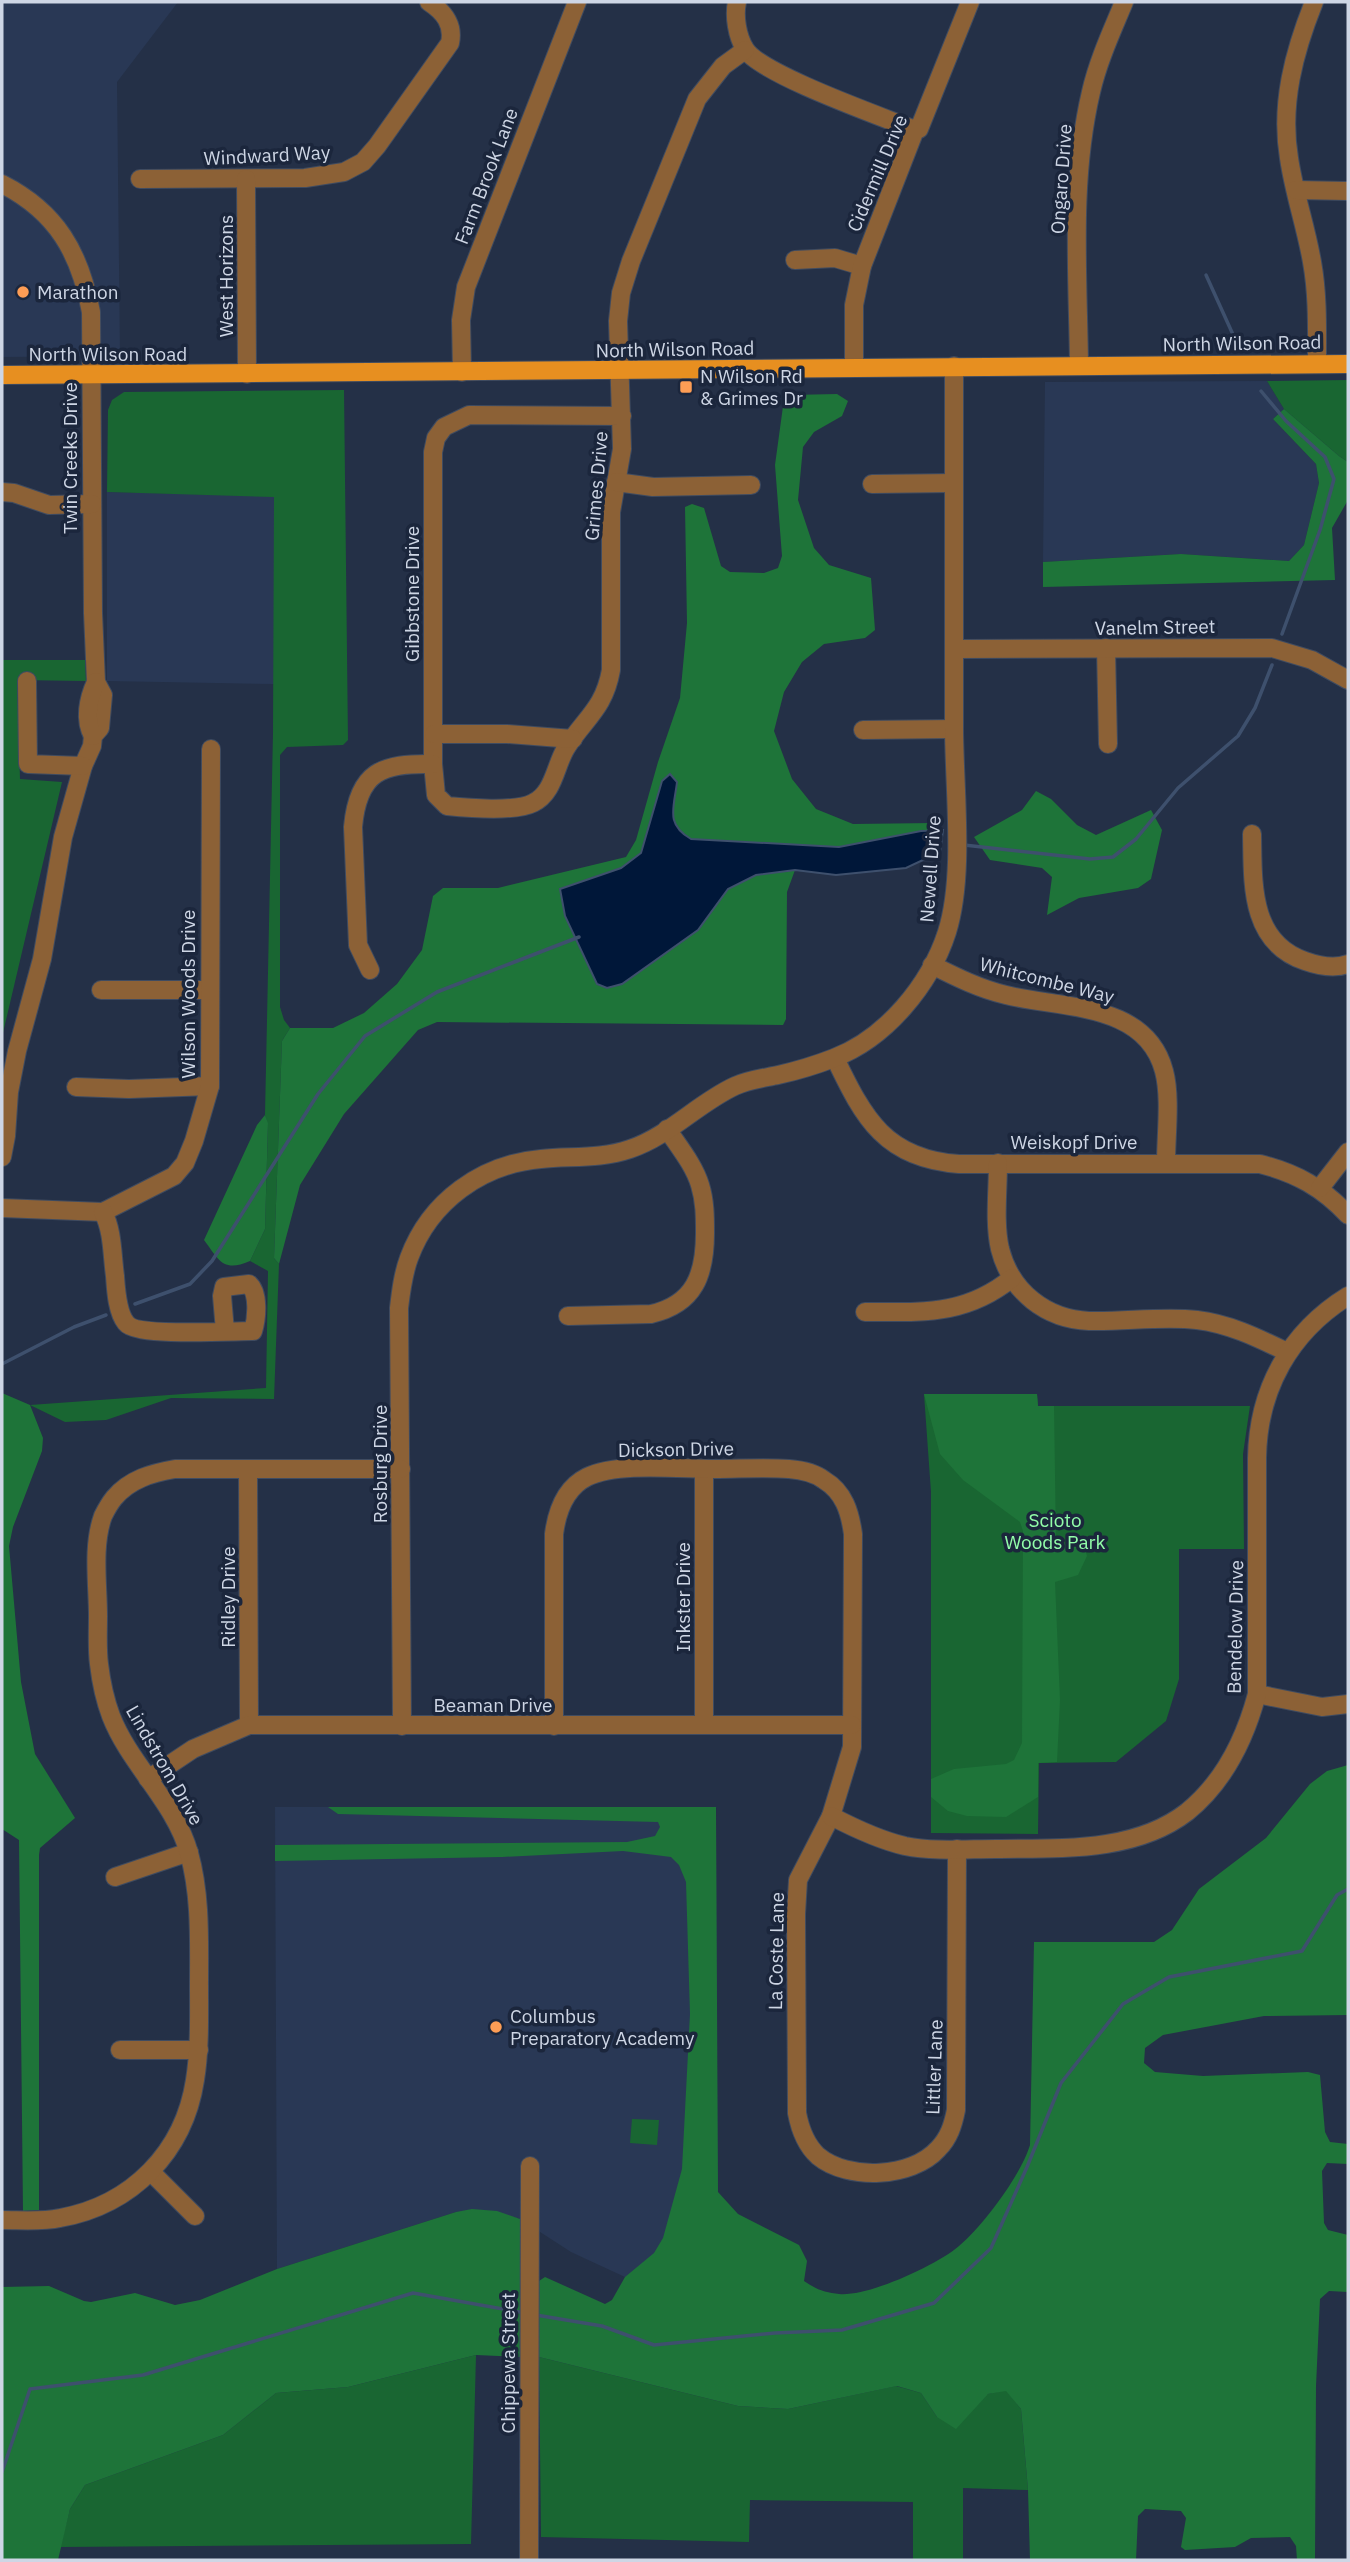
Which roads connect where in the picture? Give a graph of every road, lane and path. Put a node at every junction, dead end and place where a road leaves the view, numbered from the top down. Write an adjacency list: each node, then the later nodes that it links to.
1 (429, 2): 10 (street, Windward Way)
2 (577, 2): 22 (street, Farm Brook Lane)
3 (737, 2): 7 (street)
4 (970, 2): 8 (street, Cidermill Drive)
5 (1124, 2): 18 (street, Ongaro Drive)
6 (1314, 2): 12 (street)
7 (745, 50): 8 (street); 21 (street, Grimes Drive)
8 (915, 130): 15 (street, Cidermill Drive)
9 (140, 179): 10 (street, Windward Way)
10 (246, 179): 23 (street, West Horizons)
11 (2, 184): 25 (street, Twin Creeks Drive)
12 (1296, 190): 13 (street); 16 (street)
13 (1348, 191)
14 (795, 260): 15 (street)
15 (862, 266): 20 (street, Cidermill Drive)
16 (1317, 363): 17 (main road, North Wilson Road); 18 (main road, North Wilson Road)
17 (1348, 364)
18 (1079, 365): 19 (main road, North Wilson Road)
19 (954, 366): 20 (main road, North Wilson Road); 28 (street, Newell Drive)
20 (854, 368): 21 (main road, North Wilson Road)
21 (620, 371): 22 (main road, North Wilson Road); 26 (street, Grimes Drive)
22 (462, 372): 23 (main road, North Wilson Road)
23 (247, 373): 25 (main road, North Wilson Road)
24 (2, 375): 25 (main road, North Wilson Road)
25 (91, 375): 32 (street, Twin Creeks Drive)
26 (622, 416): 27 (street, Grimes Drive); 39 (street, Gibbstone Drive)
27 (615, 482): 30 (street); 40 (street, Grimes Drive)
28 (954, 483): 29 (street); 34 (street, Newell Drive)
29 (872, 484)
30 (751, 485)
31 (2, 492): 32 (street)
32 (92, 504): 44 (street, Twin Creeks Drive)
33 (1106, 648): 34 (street, Vanelm Street); 35 (street, Vanelm Street); 41 (street)
34 (955, 649): 37 (street, Newell Drive)
35 (1348, 680)
36 (27, 681): 44 (street)
37 (954, 729): 38 (street); 47 (street, Newell Drive)
38 (863, 730)
39 (434, 734): 40 (street); 43 (street, Gibbstone Drive)
40 (573, 739): 43 (street, Grimes Drive)
41 (1108, 744)
42 (211, 749): 50 (street, Wilson Woods Drive)
43 (433, 764): 48 (street)
44 (83, 766): 56 (street, Twin Creeks Drive)
45 (1252, 834): 46 (street)
46 (1348, 964)
47 (932, 965): 51 (street, Newell Drive); 57 (street, Whitcombe Way)
48 (370, 970)
49 (101, 990): 50 (street)
50 (209, 990): 52 (street, Wilson Woods Drive)
51 (835, 1058): 54 (street, Newell Drive); 58 (street, Weiskopf Drive)
52 (210, 1086): 53 (street); 62 (street, Wilson Woods Drive)
53 (76, 1087)
54 (667, 1129): 61 (street, Newell Drive); 67 (street)
55 (1348, 1152): 59 (street)
56 (2, 1157)
57 (1166, 1162): 58 (street, Weiskopf Drive); 59 (street, Weiskopf Drive)
58 (998, 1163): 64 (street)
59 (1320, 1188): 63 (street, Weiskopf Drive)
60 (2, 1208): 62 (street, Wilson Woods Drive)
61 (437, 1211): 71 (street, Rosburg Drive)
62 (103, 1212): 68 (street)
63 (1348, 1215)
64 (1012, 1278): 66 (street); 69 (street)
65 (1348, 1296): 69 (street, Bendelow Drive)
66 (865, 1312)
67 (568, 1316)
68 (225, 1331)
69 (1287, 1352): 74 (street, Bendelow Drive)
70 (248, 1469): 71 (street, Lindstrom Drive); 76 (street, Ridley Drive); 81 (street, Lindstrom Drive)
71 (401, 1469): 78 (street, Rosburg Drive)
72 (704, 1469): 73 (street, Dickson Drive); 79 (street, Dickson Drive); 80 (street, Inkster Drive)
73 (846, 1504): 77 (street, La Coste Lane)
74 (1257, 1694): 75 (street); 83 (street, Bendelow Drive)
75 (1348, 1704)
76 (249, 1725): 78 (street, Beaman Drive); 81 (street, Beaman Drive)
77 (852, 1725): 80 (street, Beaman Drive); 82 (street, La Coste Lane)
78 (402, 1726): 79 (street, Beaman Drive)
79 (554, 1726): 80 (street, Beaman Drive)
80 (704, 1726)
81 (148, 1779): 84 (street, Lindstrom Drive)
82 (831, 1816): 83 (street, Bendelow Drive); 88 (street, La Coste Lane)
83 (957, 1849): 88 (street, Littler Lane)
84 (189, 1852): 85 (street); 87 (street, Lindstrom Drive)
85 (115, 1877)
86 (120, 2050): 87 (street)
87 (199, 2050): 90 (street, Lindstrom Drive)
88 (816, 2154)
89 (530, 2166): 93 (street, Chippewa Street)
90 (152, 2173): 91 (street); 92 (street)
91 (195, 2216)
92 (2, 2220)
93 (529, 2560)

